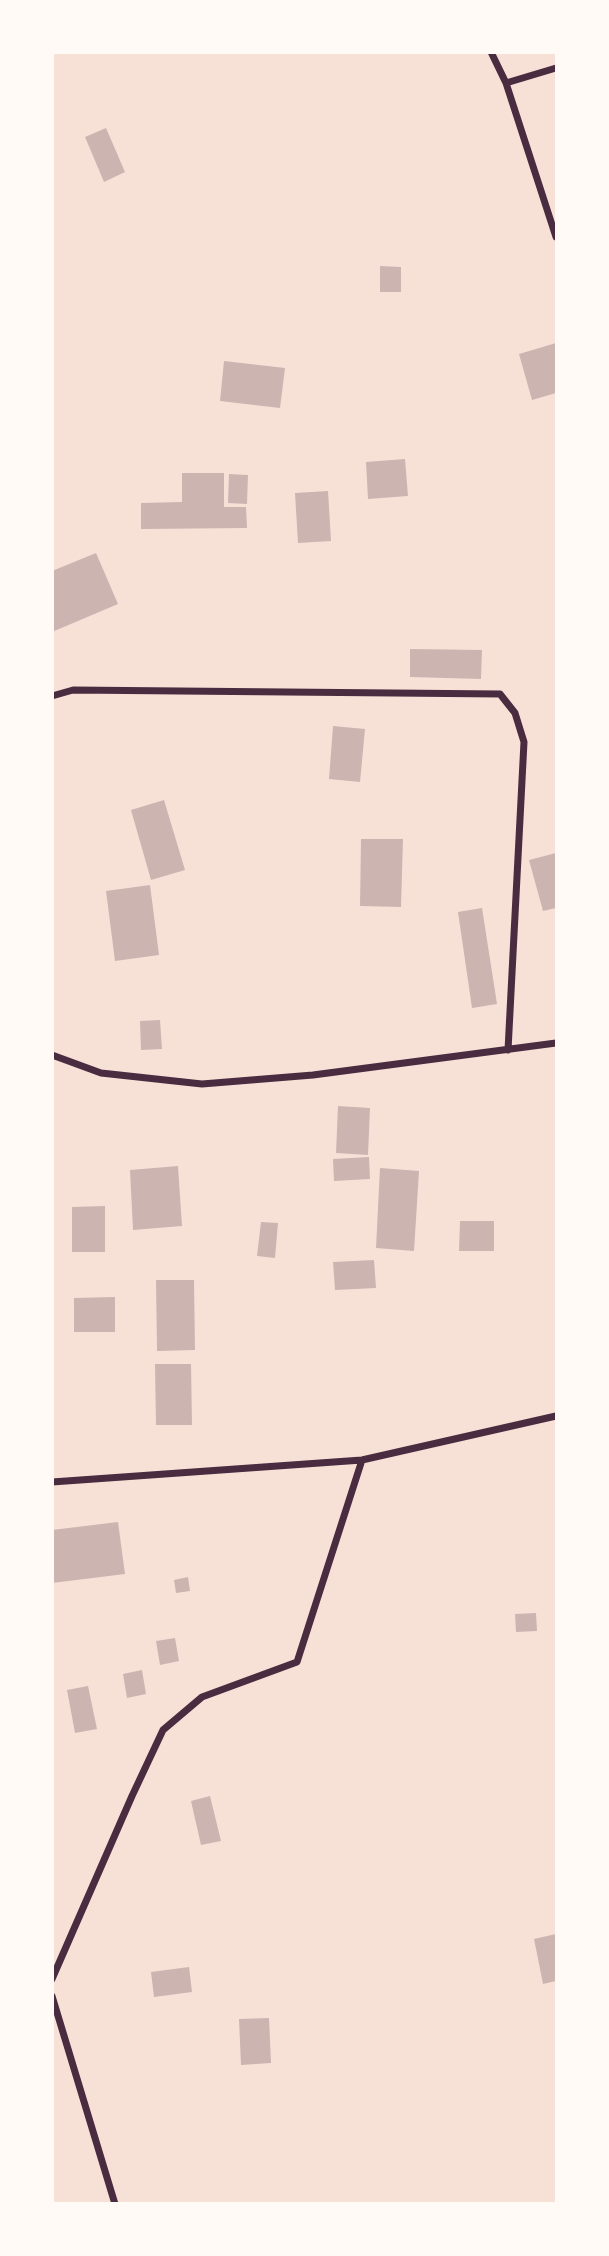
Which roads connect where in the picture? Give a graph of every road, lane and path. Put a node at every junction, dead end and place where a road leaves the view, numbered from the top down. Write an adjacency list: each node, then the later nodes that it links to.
1 (491, 52): 3 (street)
2 (556, 68): 3 (street)
3 (506, 83): 4 (street)
4 (556, 237)
5 (52, 696): 7 (street)
6 (556, 1043): 7 (street)
7 (508, 1050): 8 (street)
8 (52, 1055)
9 (556, 1416): 10 (street)
10 (362, 1460): 11 (street); 12 (street)
11 (52, 1482)
12 (52, 1979)
13 (52, 1996): 14 (street)
14 (115, 2203)

